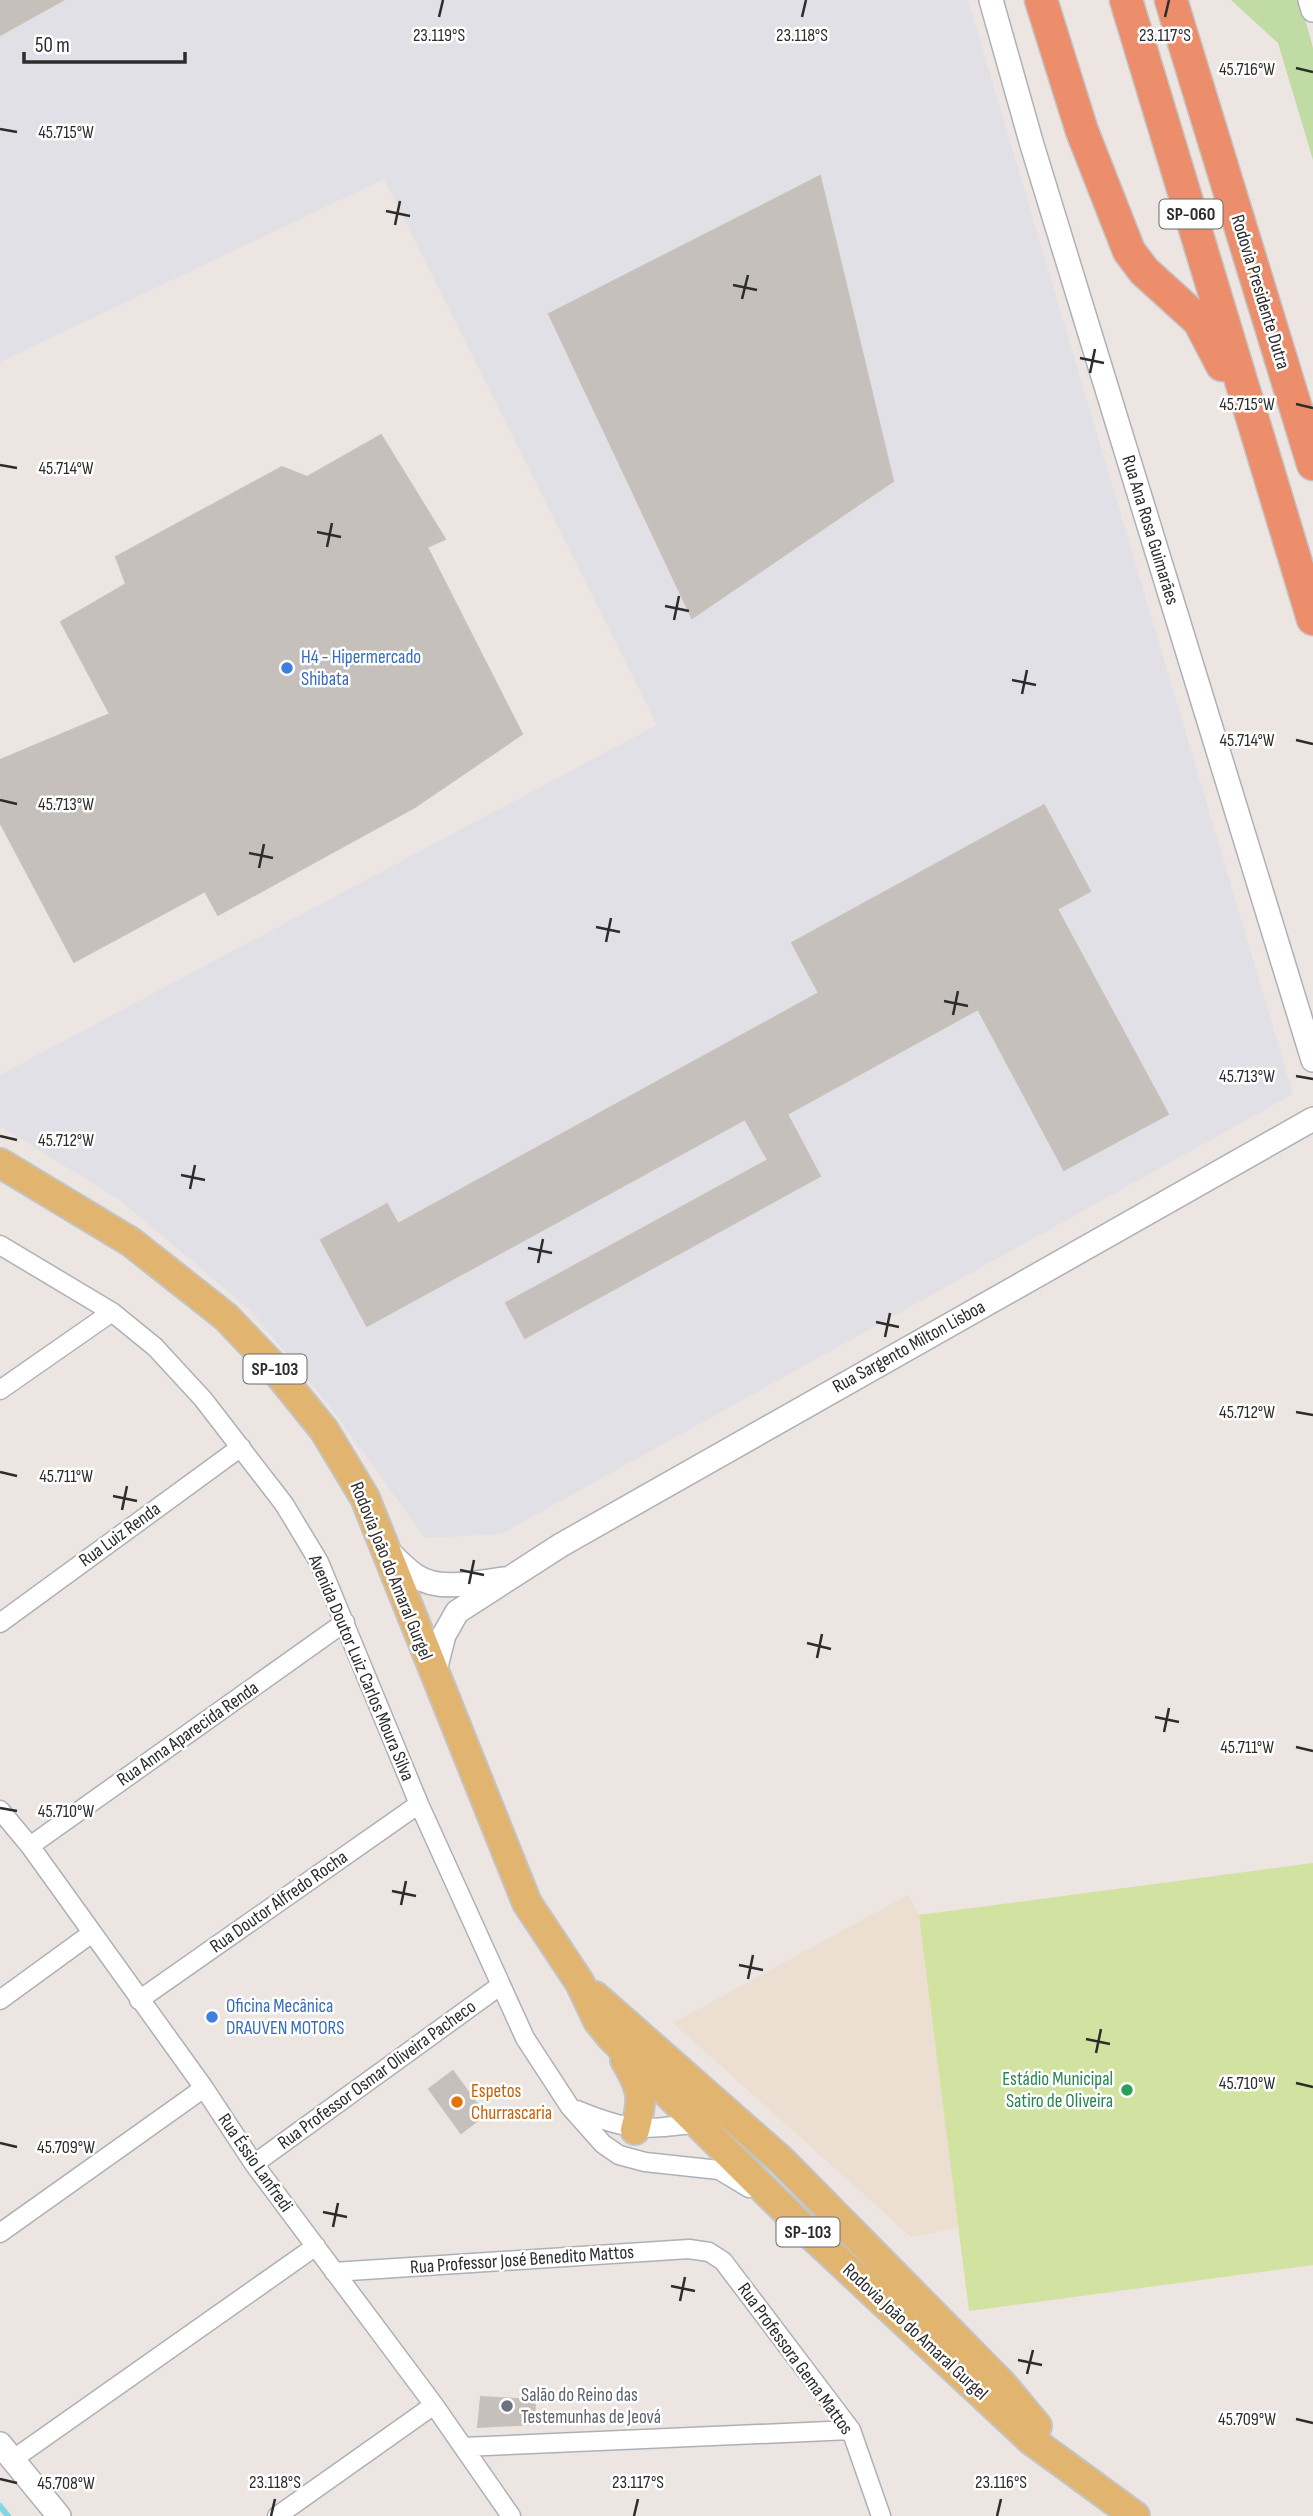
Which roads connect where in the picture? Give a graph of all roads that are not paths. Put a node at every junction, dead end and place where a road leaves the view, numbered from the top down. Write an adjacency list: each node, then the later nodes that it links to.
1 (991, 0): 10 (street, Rua Ana Rosa Guimarães)
2 (1041, 0): 7 (highway)
3 (1126, 0): 7 (highway, SP-060)
4 (1171, 0): 8 (highway, Rodovia Presidente Dutra / SP-060)
5 (1310, 0): 6 (street)
6 (1313, 10)
7 (1256, 428): 9 (highway, SP-060)
8 (1313, 464)
9 (1313, 619)
10 (1313, 1060)
11 (1313, 1119): 18 (street, Rua Sargento Milton Lisboa)
12 (0, 1163): 17 (main road, Rodovia João do Amaral Gurgel / SP-103)
13 (0, 1245): 14 (street, Avenida Doutor Luiz Carlos Moura Silva)
14 (112, 1312): 15 (street); 16 (street, Avenida Doutor Luiz Carlos Moura Silva)
15 (0, 1390)
16 (241, 1447): 19 (street, Avenida Doutor Luiz Carlos Moura Silva); 20 (street, Rua Luiz Renda)
17 (382, 1545): 18 (street); 21 (main road, Rodovia João do Amaral Gurgel / SP-103)
18 (508, 1579): 21 (street, Rua Sargento Milton Lisboa)
19 (345, 1622): 22 (street, Avenida Doutor Luiz Carlos Moura Silva); 24 (street, Rua Anna Aparecida Renda)
20 (0, 1623)
21 (433, 1674): 26 (main road, Rodovia João do Amaral Gurgel / SP-103)
22 (419, 1804): 27 (street, Avenida Doutor Luiz Carlos Moura Silva); 29 (street, Rua Doutor Alfredo Rocha)
23 (0, 1810): 24 (street, Rua Éssio Lanfredi)
24 (30, 1846): 25 (street, Rua Éssio Lanfredi)
25 (92, 1933): 28 (street); 29 (street, Rua Éssio Lanfredi)
26 (580, 1983): 30 (main road, Rodovia João do Amaral Gurgel / SP-103); 35 (main road, Rodovia João do Amaral Gurgel)
27 (501, 1985): 32 (street, Avenida Doutor Luiz Carlos Moura Silva); 36 (street, Rua Professor Osmar Oliveira Pacheco)
28 (0, 2000)
29 (139, 2000): 31 (street, Rua Éssio Lanfredi)
30 (611, 2037): 33 (main road, Rodovia João do Amaral Gurgel / SP-103); 34 (main road)
31 (204, 2088): 36 (street, Rua Éssio Lanfredi); 38 (street)
32 (570, 2107): 34 (street); 37 (street, Avenida Doutor Luiz Carlos Moura Silva)
33 (699, 2123): 34 (street); 35 (main road); 37 (main road, Rodovia João do Amaral Gurgel / SP-103)
34 (635, 2130)
35 (781, 2160): 46 (main road, Rodovia João do Amaral Gurgel)
36 (254, 2164): 39 (street, Rua Éssio Lanfredi)
37 (791, 2216): 46 (main road, Rodovia João do Amaral Gurgel / SP-103)
38 (0, 2233)
39 (316, 2246): 41 (street, Rua Éssio Lanfredi); 45 (street)
40 (709, 2252): 41 (street, Rua Professor José Benedito Mattos); 43 (street, Rua Professora Gema Mattos)
41 (334, 2272): 42 (street, Rua Éssio Lanfredi)
42 (434, 2405): 44 (street, Rua Éssio Lanfredi); 48 (street)
43 (851, 2430): 44 (street); 50 (street, Rua Professora Gema Mattos)
44 (463, 2447): 49 (street, Rua Éssio Lanfredi)
45 (6, 2452): 47 (street)
46 (1059, 2461): 51 (main road, Rodovia João do Amaral Gurgel / SP-103)
47 (59, 2516)
48 (277, 2516)
49 (511, 2516)
50 (881, 2516)
51 (1135, 2516)

